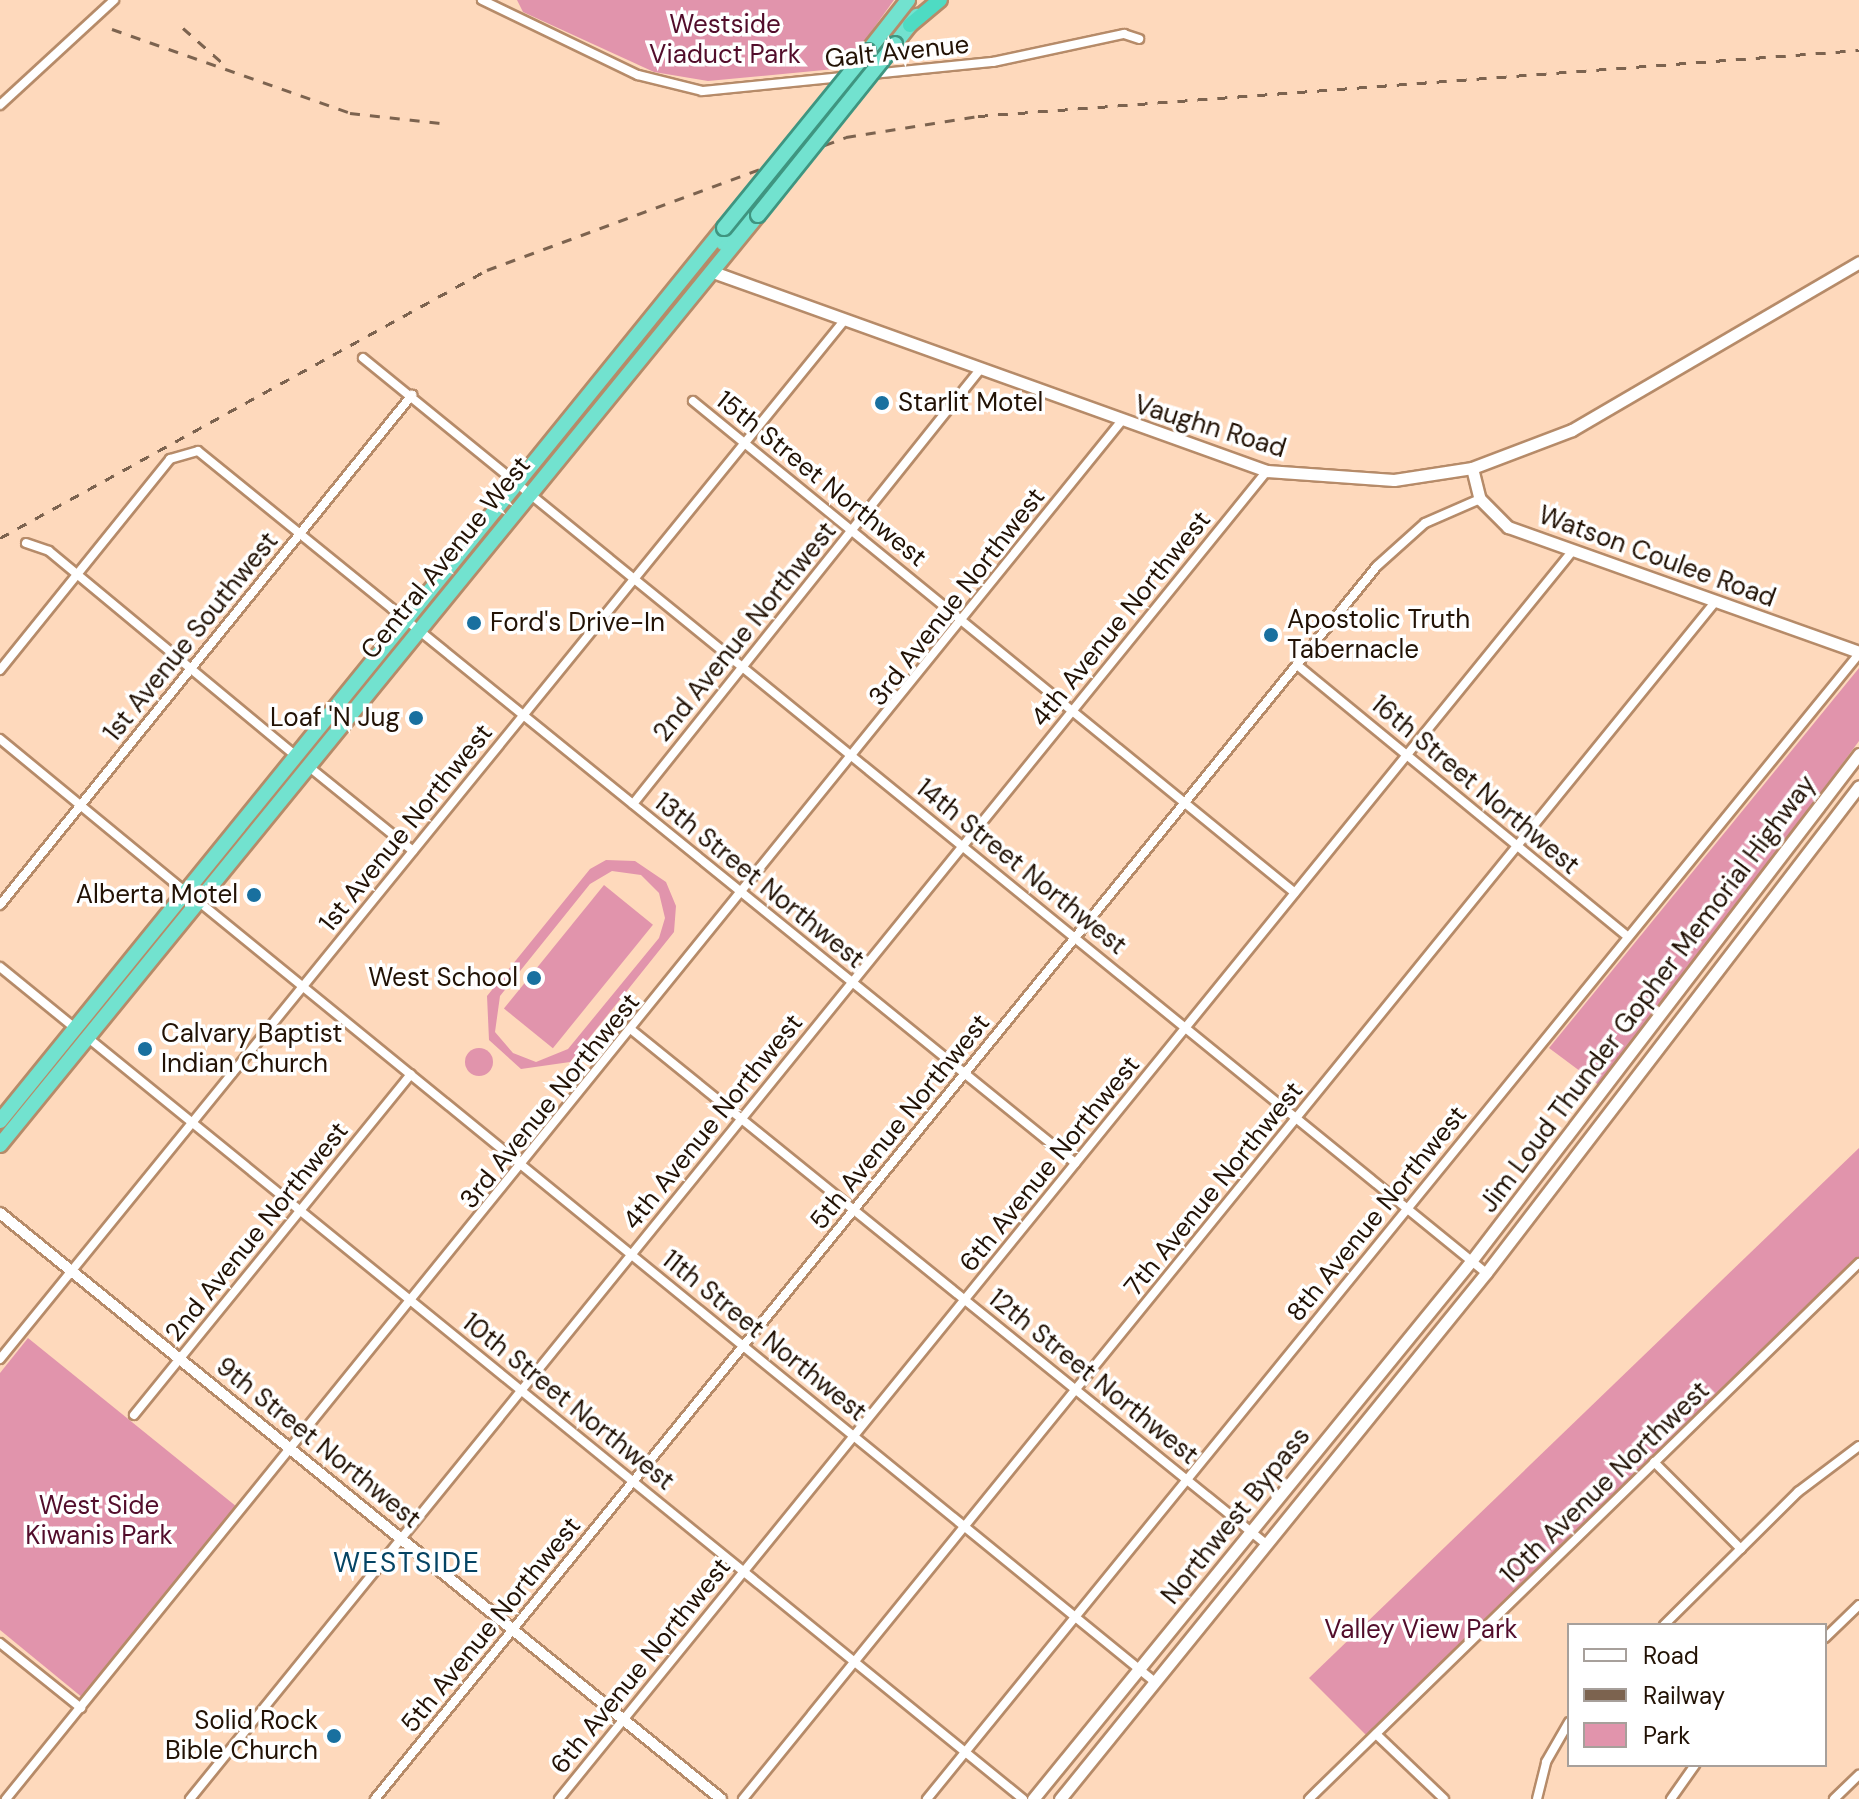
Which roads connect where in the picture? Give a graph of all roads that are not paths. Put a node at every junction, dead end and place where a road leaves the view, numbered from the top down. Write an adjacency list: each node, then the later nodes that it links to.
1 (114, 0): 9 (street)
2 (482, 0): 7 (street, Galt Avenue)
3 (908, 0): 11 (highway, Central Avenue West, bridge)
4 (929, 0): 6 (highway, Central Avenue West)
5 (940, 0): 6 (highway)
6 (910, 25): 13 (highway, Central Avenue West, bridge)
7 (1139, 39)
8 (0, 88): 9 (street)
9 (9, 96): 10 (street)
10 (0, 105)
11 (729, 228): 13 (highway); 15 (highway, Central Avenue West)
12 (1859, 262): 22 (main road, Vaughn Road)
13 (713, 272): 14 (main road, Vaughn Road); 15 (highway); 24 (highway, Central Avenue West)
14 (843, 322): 17 (main road, Vaughn Road); 21 (street, 1st Avenue Northwest)
15 (628, 347): 24 (highway, Central Avenue West)
16 (363, 358): 18 (street, 14th Street Northwest)
17 (978, 372): 20 (main road, Vaughn Road); 27 (street, 2nd Avenue Northwest)
18 (412, 395): 24 (street, 14th Street Northwest); 26 (street, 1st Avenue Southwest)
19 (693, 401): 21 (street, 15th Street Northwest)
20 (1120, 423): 23 (main road, Vaughn Road); 34 (street, 3rd Avenue Northwest)
21 (745, 442): 27 (street, 15th Street Northwest); 31 (street, 1st Avenue Northwest)
22 (1472, 468): 23 (main road, Vaughn Road); 25 (main road)
23 (1267, 471): 41 (street, 4th Avenue Northwest)
24 (522, 489): 31 (street, 14th Street Northwest); 33 (highway, Central Avenue West); 35 (highway, Central Avenue West)
25 (1480, 499): 29 (main road, Watson Coulee Road); 37 (street, 5th Avenue Northwest)
26 (303, 530): 30 (street, 13th Street Northwest); 33 (street, 13th Street Northwest); 38 (street, 1st Avenue Southwest)
27 (852, 530): 34 (street, 15th Street Northwest); 39 (street, 2nd Avenue Northwest)
28 (26, 543): 30 (street)
29 (1571, 553): 32 (main road, Watson Coulee Road); 45 (street, 6th Avenue Northwest)
30 (77, 574): 38 (street); 40 (street)
31 (633, 580): 39 (street, 14th Street Northwest); 42 (street, 1st Avenue Northwest)
32 (1715, 602): 36 (main road, Watson Coulee Road); 54 (street, 7th Avenue Northwest)
33 (407, 619): 35 (street, 13th Street Northwest); 46 (highway, Central Avenue West)
34 (964, 620): 41 (street, 15th Street Northwest); 47 (street, 3rd Avenue Northwest)
35 (419, 629): 42 (street, 13th Street Northwest); 48 (highway, Central Avenue West)
36 (1859, 653): 61 (street, 8th Avenue Northwest)
37 (1297, 665): 45 (street, 16th Street Northwest); 50 (street, 5th Avenue Northwest)
38 (191, 668): 46 (street); 52 (street, 1st Avenue Southwest)
39 (743, 668): 47 (street, 14th Street Northwest); 51 (street, 2nd Avenue Northwest)
40 (0, 670)
41 (1073, 709): 50 (street, 15th Street Northwest); 53 (street, 4th Avenue Northwest)
42 (523, 715): 51 (street, 13th Street Northwest); 55 (street, 1st Avenue Northwest)
43 (0, 739): 52 (street, 11th Street Northwest)
44 (1859, 754): 82 (main road, Jim Loud Thunder Gopher Memorial Highway)
45 (1409, 755): 54 (street, 16th Street Northwest); 56 (street, 6th Avenue Northwest)
46 (295, 756): 48 (street); 58 (highway, Central Avenue West)
47 (855, 757): 53 (street, 14th Street Northwest); 57 (street, 3rd Avenue Northwest)
48 (308, 765): 55 (street); 58 (highway, Central Avenue West)
49 (1859, 786): 85 (main road, Jim Loud Thunder Gopher Memorial Highway)
50 (1185, 802): 56 (street, 15th Street Northwest); 60 (street, 5th Avenue Northwest)
51 (633, 804): 57 (street, 13th Street Northwest)
52 (81, 805): 58 (street, 11th Street Northwest); 59 (street, 1st Avenue Southwest)
53 (963, 845): 60 (street, 14th Street Northwest); 63 (street, 4th Avenue Northwest)
54 (1518, 846): 61 (street, 16th Street Northwest); 71 (street, 7th Avenue Northwest)
55 (413, 851): 64 (street, 1st Avenue Northwest)
56 (1295, 893): 65 (street, 6th Avenue Northwest)
57 (744, 894): 63 (street, 13th Street Northwest); 66 (street, 3rd Avenue Northwest)
58 (192, 896): 64 (street, 11th Street Northwest); 67 (highway, Central Avenue West)
59 (0, 905)
60 (1075, 937): 65 (street, 14th Street Northwest); 69 (street, 5th Avenue Northwest)
61 (1628, 937): 77 (street, 8th Avenue Northwest)
62 (0, 967): 67 (street, 10th Street Northwest)
63 (852, 982): 69 (street, 13th Street Northwest); 70 (street, 4th Avenue Northwest)
64 (302, 987): 68 (street, 11th Street Northwest); 73 (street, 1st Avenue Northwest)
65 (1187, 1028): 71 (street, 14th Street Northwest); 75 (street, 6th Avenue Northwest)
66 (633, 1031): 70 (street, 12th Street Northwest); 76 (street, 3rd Avenue Northwest)
67 (81, 1033): 72 (highway, Central Avenue West); 73 (street, 10th Street Northwest); 74 (highway, Central Avenue West)
68 (411, 1074): 76 (street, 11th Street Northwest); 79 (street, 2nd Avenue Northwest)
69 (965, 1074): 75 (street, 13th Street Northwest); 78 (street, 5th Avenue Northwest)
70 (741, 1119): 78 (street, 12th Street Northwest); 81 (street, 4th Avenue Northwest)
71 (1297, 1119): 77 (street, 14th Street Northwest); 92 (street, 7th Avenue Northwest)
72 (0, 1121)
73 (192, 1122): 79 (street, 10th Street Northwest); 84 (street, 1st Avenue Northwest)
74 (0, 1145)
75 (1075, 1163): 86 (street, 6th Avenue Northwest)
76 (523, 1165): 81 (street, 11th Street Northwest); 87 (street, 3rd Avenue Northwest)
77 (1408, 1208): 82 (street, 14th Street Northwest); 98 (street, 8th Avenue Northwest)
78 (854, 1209): 86 (street, 12th Street Northwest); 88 (street, 5th Avenue Northwest)
79 (300, 1211): 87 (street, 10th Street Northwest); 89 (street, 2nd Avenue Northwest)
80 (0, 1213): 84 (street, 9th Street Northwest)
81 (632, 1254): 88 (street, 11th Street Northwest); 91 (street, 4th Avenue Northwest)
82 (1472, 1260): 85 (street, 14th Street Northwest); 101 (main road, Northwest Bypass)
83 (1859, 1263): 97 (street, 10th Avenue Northwest)
84 (71, 1271): 89 (street, 9th Street Northwest); 90 (street, 1st Avenue Northwest)
85 (1486, 1273): 103 (main road, Northwest Bypass)
86 (965, 1298): 92 (street, 12th Street Northwest); 94 (street, 6th Avenue Northwest)
87 (412, 1302): 91 (street, 10th Street Northwest); 96 (street, 3rd Avenue Northwest)
88 (744, 1345): 94 (street, 11th Street Northwest); 99 (street, 5th Avenue Northwest)
89 (179, 1358): 93 (street, 2nd Avenue Northwest); 96 (street, 9th Street Northwest)
90 (0, 1359)
91 (521, 1390): 99 (street, 10th Street Northwest); 102 (street, 4th Avenue Northwest)
92 (1076, 1390): 98 (street, 12th Street Northwest); 100 (street, 7th Avenue Northwest)
93 (134, 1415)
94 (854, 1436): 100 (street, 11th Street Northwest); 105 (street, 6th Avenue Northwest)
95 (1859, 1446): 104 (street)
96 (291, 1450): 102 (street, 9th Street Northwest); 115 (street, 3rd Avenue Northwest)
97 (1654, 1462): 104 (street); 118 (street, 10th Avenue Northwest)
98 (1187, 1480): 101 (street, 12th Street Northwest); 107 (street, 8th Avenue Northwest)
99 (634, 1481): 105 (street, 10th Street Northwest); 109 (street, 5th Avenue Northwest)
100 (965, 1526): 107 (street, 11th Street Northwest); 112 (street, 7th Avenue Northwest)
101 (1252, 1534): 103 (street, 12th Street Northwest); 113 (main road, Northwest Bypass)
102 (401, 1539): 109 (street, 9th Street Northwest); 123 (street, 4th Avenue Northwest)
103 (1266, 1544): 114 (main road, Northwest Bypass)
104 (1741, 1549): 108 (street)
105 (744, 1571): 112 (street, 10th Street Northwest); 116 (street, 6th Avenue Northwest)
106 (1859, 1605): 110 (street)
107 (1075, 1616): 113 (street, 11th Street Northwest); 119 (street, 8th Avenue Northwest)
108 (1666, 1623)
109 (513, 1630): 116 (street, 9th Street Northwest); 124 (street, 5th Avenue Northwest)
110 (1827, 1636)
111 (0, 1643): 115 (street)
112 (854, 1661): 119 (street, 10th Street Northwest); 127 (street, 7th Avenue Northwest)
113 (1140, 1669): 114 (street, 11th Street Northwest); 130 (main road, Northwest Bypass)
114 (1155, 1682): 131 (main road, Northwest Bypass)
115 (81, 1708): 122 (street, 3rd Avenue Northwest)
116 (624, 1720): 125 (street, 6th Avenue Northwest); 126 (street, 9th Street Northwest)
117 (1567, 1725): 134 (street)
118 (1376, 1734): 132 (street, 10th Avenue Northwest); 133 (street)
119 (966, 1751): 128 (street, 8th Avenue Northwest); 129 (street, 10th Street Northwest)
120 (1694, 1767): 135 (street)
121 (1859, 1775): 136 (street)
122 (6, 1799)
123 (190, 1799)
124 (375, 1799)
125 (559, 1799)
126 (721, 1799)
127 (743, 1799)
128 (927, 1799)
129 (1023, 1799)
130 (1033, 1799)
131 (1060, 1799)
132 (1309, 1799)
133 (1444, 1799)
134 (1537, 1799)
135 (1671, 1799)
136 (1834, 1799)

